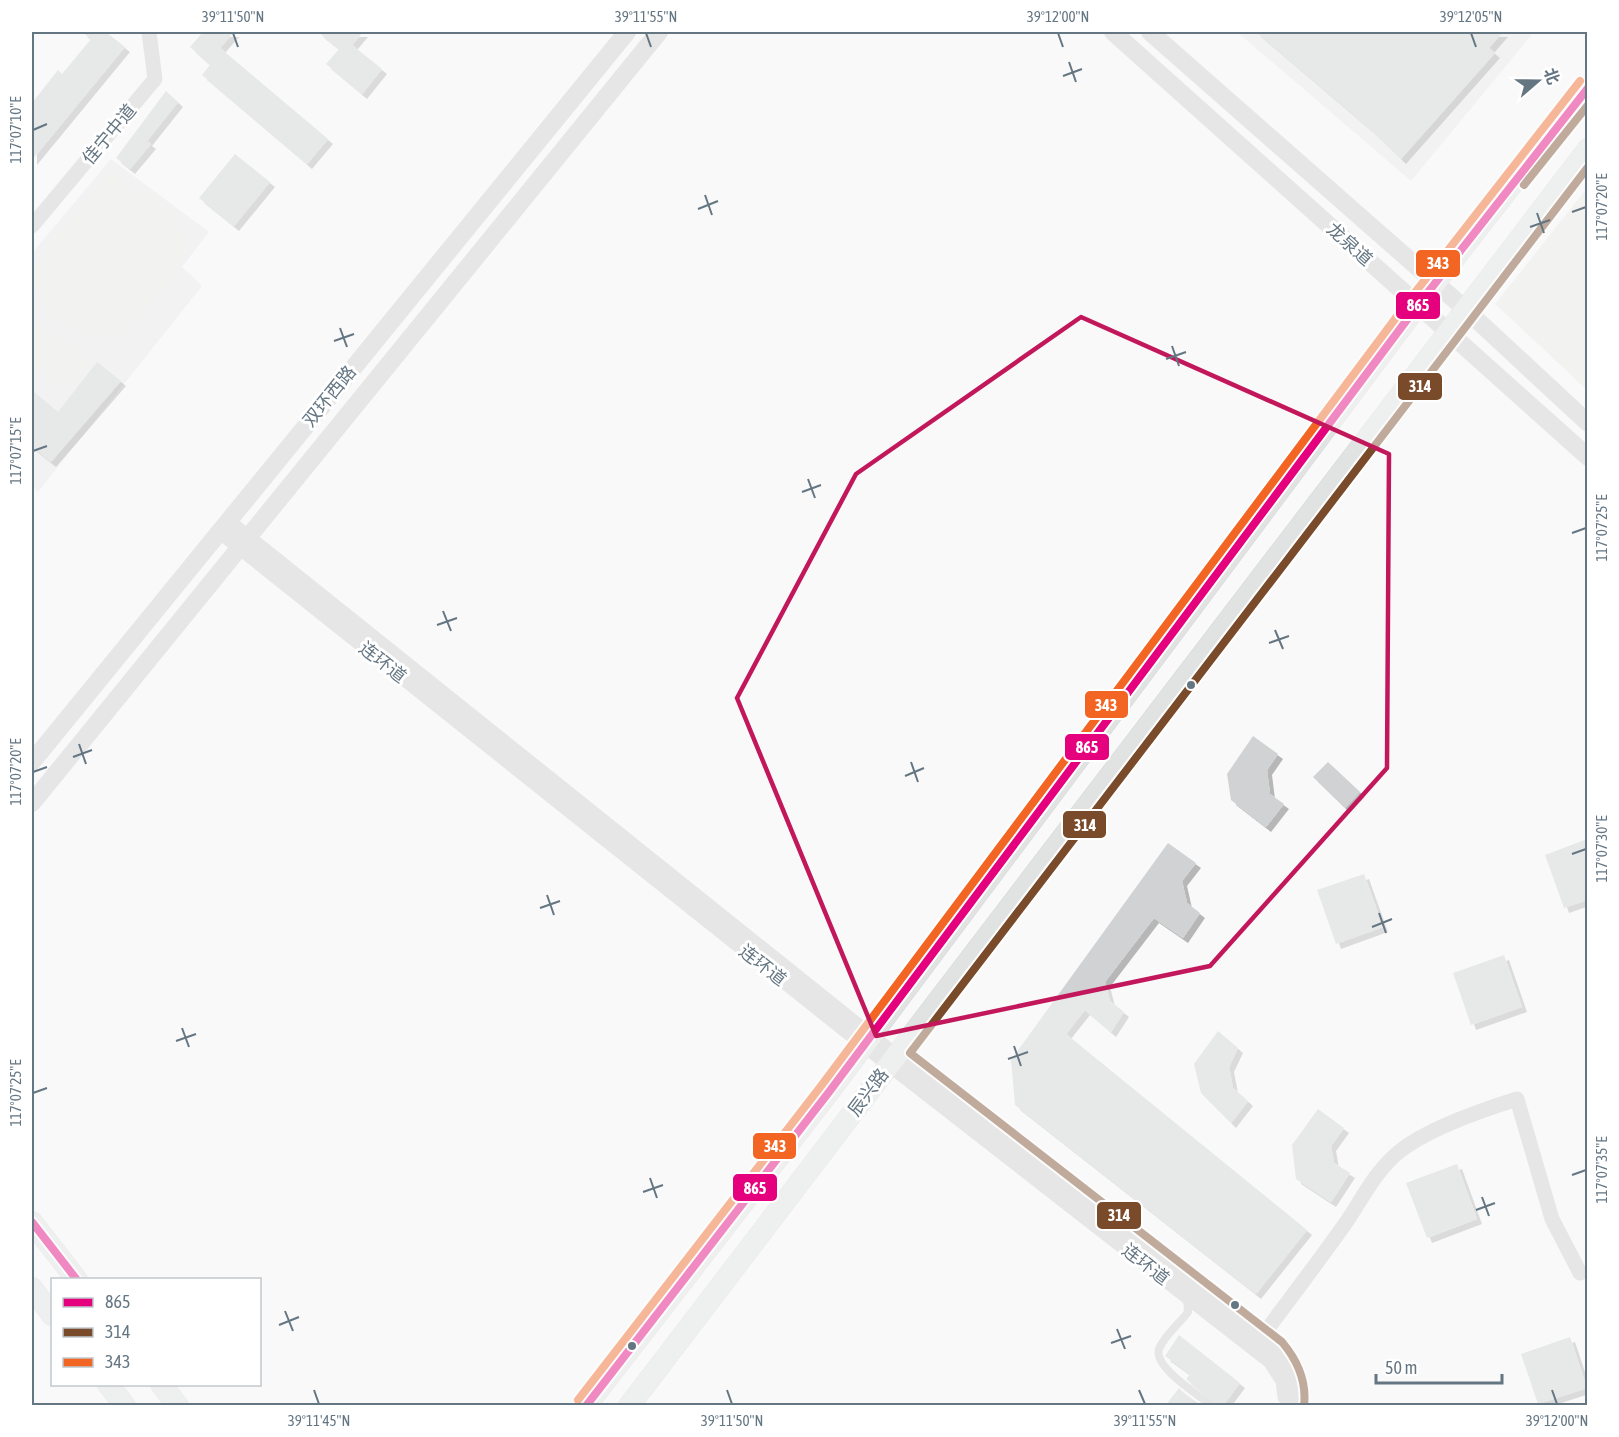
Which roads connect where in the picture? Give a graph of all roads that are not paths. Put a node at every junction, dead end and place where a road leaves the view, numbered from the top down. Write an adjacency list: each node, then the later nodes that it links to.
1 (149, 32): 8 (street, 佳宁中道)
2 (627, 32): 15 (street, 双环西路)
3 (659, 32): 16 (street, 双环西路)
4 (1113, 32): 10 (street, 龙泉道)
5 (1150, 32): 9 (street, 龙泉道)
6 (1587, 87): 9 (main road, 辰兴路)
7 (1587, 149): 11 (main road, 辰兴路)
8 (32, 226)
9 (1434, 282): 10 (main road, 辰兴路); 11 (street, 龙泉道)
10 (1418, 305): 12 (street, 龙泉道); 19 (main road, 辰兴路)
11 (1464, 308): 12 (main road, 辰兴路); 13 (street, 龙泉道)
12 (1447, 331): 14 (street, 龙泉道); 20 (main road, 辰兴路)
13 (1587, 423)
14 (1587, 457)
15 (223, 526): 16 (street, 连环道); 17 (street, 双环西路)
16 (245, 544): 18 (street, 双环西路); 19 (street, 连环道)
17 (32, 762)
18 (32, 802)
19 (868, 1040): 20 (street, 连环道); 33 (main road, 辰兴路)
20 (892, 1060): 25 (street, 连环道); 27 (street); 34 (main road, 辰兴路)
21 (32, 1222): 23 (main road)
22 (1580, 1273): 27 (street)
23 (75, 1278)
24 (32, 1288): 26 (main road)
25 (1186, 1295): 27 (street, 连环道); 35 (lane)
26 (51, 1314)
27 (1257, 1343): 30 (street)
28 (110, 1386): 31 (main road)
29 (163, 1386): 32 (main road)
30 (1290, 1404)
31 (125, 1406)
32 (178, 1406)
33 (586, 1406)
34 (629, 1406)
35 (1212, 1406)

